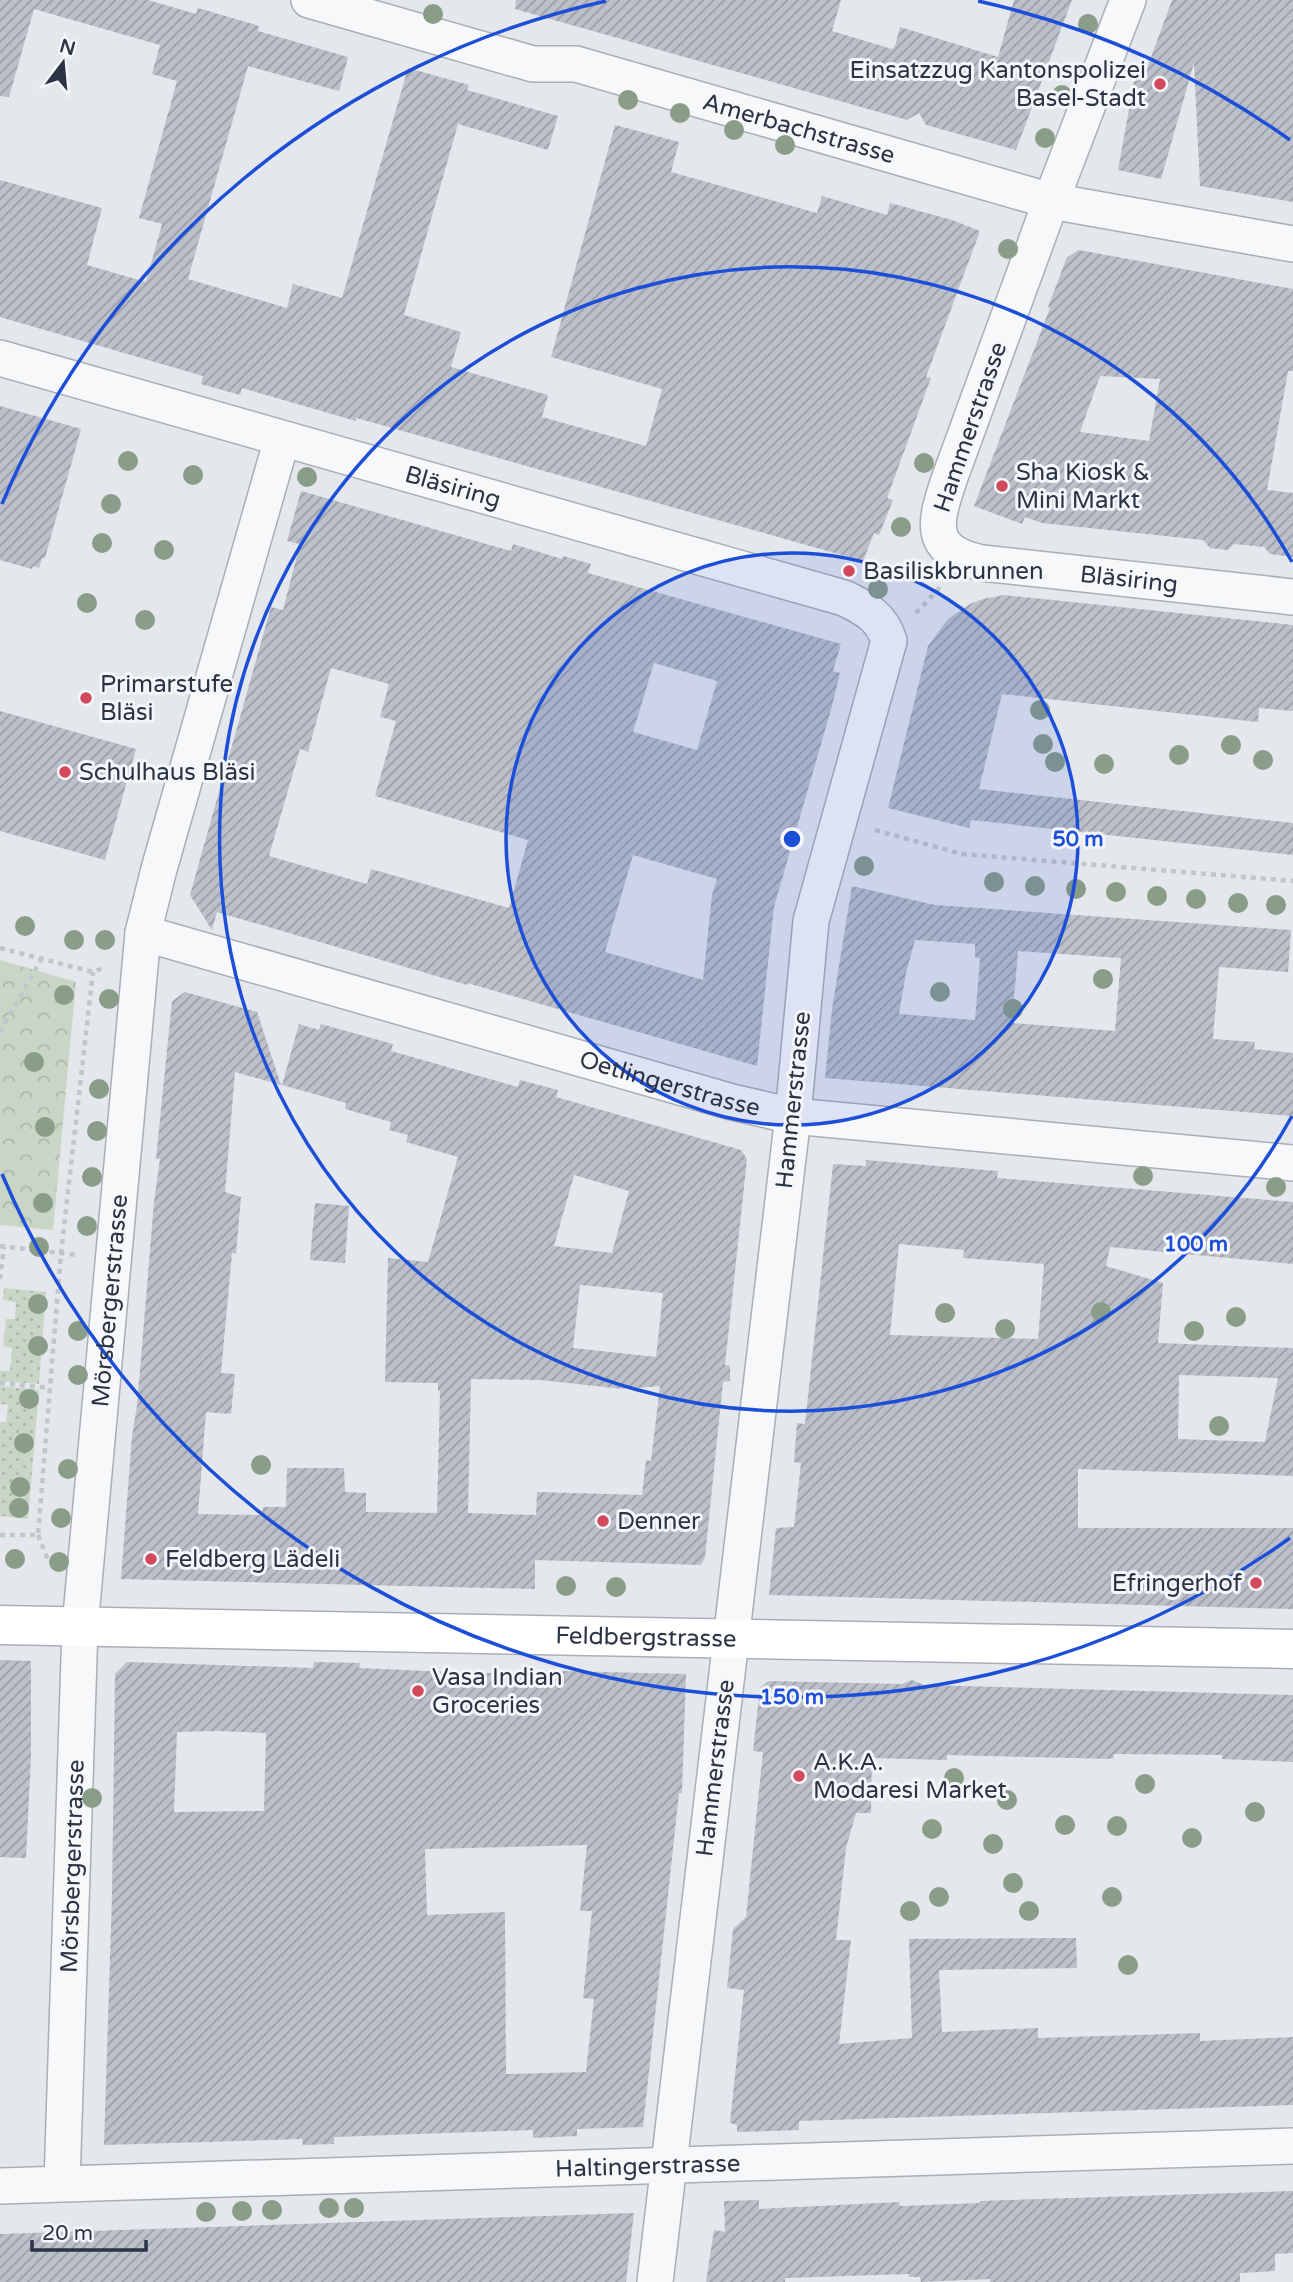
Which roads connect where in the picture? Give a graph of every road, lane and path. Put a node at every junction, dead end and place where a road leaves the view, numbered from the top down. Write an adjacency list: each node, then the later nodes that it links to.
1 (309, 0): 3 (street, Amerbachstrasse)
2 (1128, 0): 3 (street, Hammerstrasse)
3 (1051, 201): 4 (street, Amerbachstrasse); 7 (street, Hammerstrasse)
4 (1293, 244)
5 (0, 358): 6 (street, Bläsiring)
6 (282, 439): 9 (street, Bläsiring); 12 (street, Mörsbergerstrasse)
7 (966, 559): 8 (street, Bläsiring); 9 (path)
8 (1293, 597)
9 (889, 641): 10 (street, Hammerstrasse)
10 (838, 820): 11 (path); 16 (street, Hammerstrasse)
11 (1293, 881)
12 (143, 933): 16 (street, Oetlingerstrasse); 20 (street, Mörsbergerstrasse)
13 (0, 948): 14 (path)
14 (41, 960): 15 (path); 19 (path)
15 (0, 1032)
16 (793, 1115): 17 (street, Oetlingerstrasse); 27 (street, Hammerstrasse)
17 (1293, 1163)
18 (2, 1246): 19 (path); 21 (path)
19 (61, 1253): 20 (path); 23 (path)
20 (113, 1259): 26 (street, Mörsbergerstrasse)
21 (0, 1279)
22 (0, 1383): 23 (path)
23 (50, 1388): 24 (path)
24 (0, 1535)
25 (0, 1625): 26 (main road, Feldbergstrasse)
26 (80, 1627): 27 (main road, Feldbergstrasse); 31 (street, Mörsbergerstrasse)
27 (730, 1637): 28 (main road, Feldbergstrasse); 30 (street, Hammerstrasse)
28 (1293, 1648)
29 (1293, 2146): 30 (street, Haltingerstrasse)
30 (667, 2165): 31 (street, Haltingerstrasse); 33 (street, Hammerstrasse)
31 (62, 2183): 32 (street, Haltingerstrasse)
32 (0, 2186)
33 (655, 2282)

